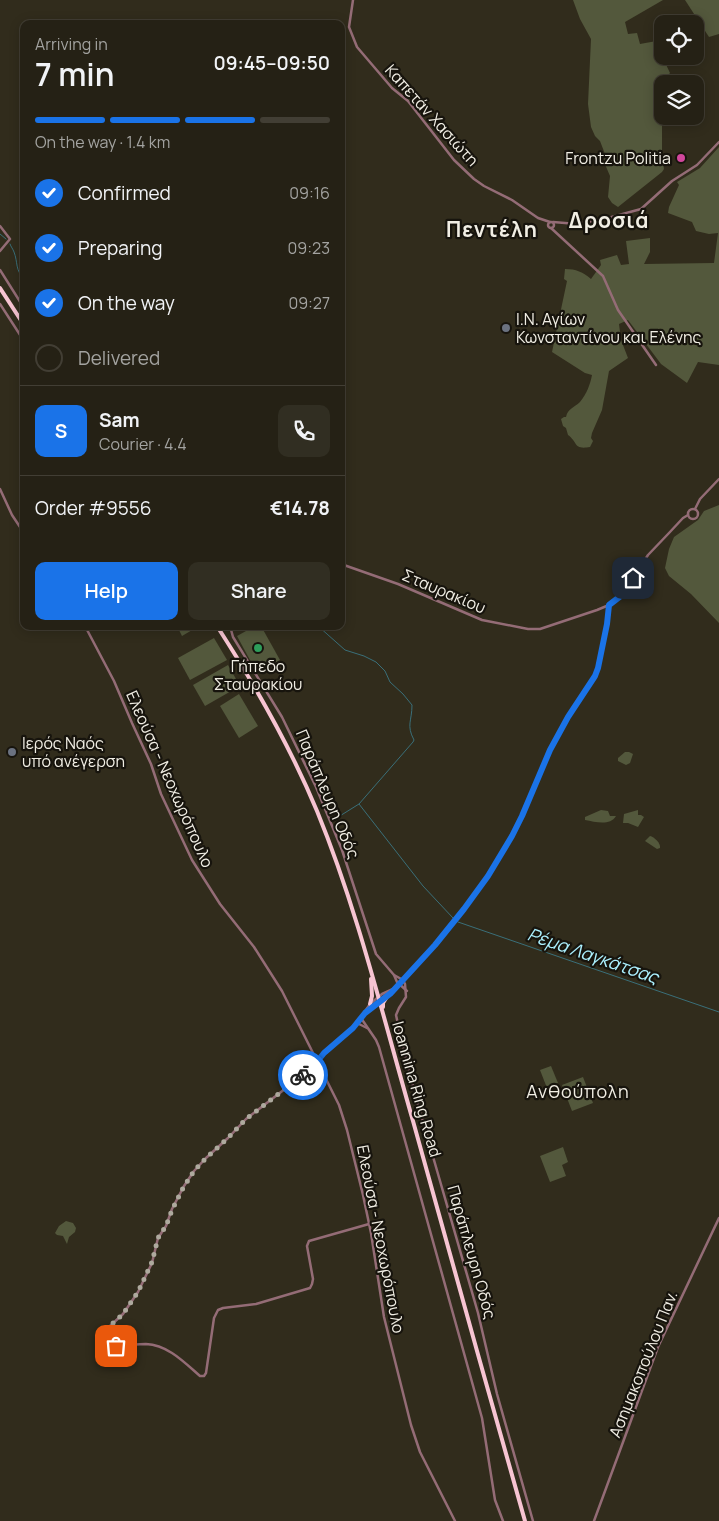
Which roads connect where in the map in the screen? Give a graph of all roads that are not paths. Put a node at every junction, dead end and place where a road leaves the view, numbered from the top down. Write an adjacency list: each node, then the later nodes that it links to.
1 (353, 0): 3 (street, Καπετάν Χασιώτη)
2 (719, 142): 3 (street, Καπετάν Χασιώτη)
3 (552, 225): 12 (street)
4 (0, 226): 5 (street)
5 (0, 251)
6 (0, 270): 8 (street)
7 (0, 288): 10 (highway)
8 (20, 302)
9 (0, 304): 11 (street)
10 (20, 319)
11 (20, 335)
12 (656, 365)
13 (719, 479): 15 (street)
14 (0, 489): 17 (street)
15 (694, 509): 16 (street); 16 (street)
16 (688, 515): 19 (street)
17 (20, 527)
18 (345, 565): 19 (street, Σταυρακίου)
19 (609, 605): 25 (street)
20 (87, 630): 37 (street, Ελεούσα - Νεοχωρόπουλο)
21 (219, 630): 23 (highway, Ioannina Ring Road)
22 (231, 630): 24 (street, Παράπλευρη Οδός)
23 (371, 974): 30 (highway, Ioannina Ring Road); 31 (highway)
24 (394, 975): 25 (street, Παράπλευρη Οδός); 26 (street, Παράπλευρη Οδός)
25 (403, 980): 26 (street); 28 (street)
26 (399, 984): 27 (street); 28 (street, Παράπλευρη Οδός)
27 (393, 989): 29 (street); 30 (street)
28 (407, 991): 43 (street, Παράπλευρη Οδός)
29 (388, 995): 30 (street); 33 (highway)
30 (379, 999): 31 (street); 32 (street); 33 (highway, Ioannina Ring Road)
31 (370, 1004): 32 (street)
32 (365, 1013): 34 (street)
33 (383, 1014): 42 (highway, Ioannina Ring Road)
34 (361, 1018): 35 (street); 36 (street)
35 (357, 1023): 36 (street); 37 (street)
36 (369, 1029): 41 (street)
37 (317, 1061): 39 (street, Ελεούσα - Νεοχωρόπουλο); 39 (street)
38 (719, 1218): 44 (street, Ασημακοπούλου Παν.)
39 (369, 1224): 40 (street, Ελεούσα - Νεοχωρόπουλο)
40 (455, 1521)
41 (503, 1521)
42 (525, 1521)
43 (533, 1521)
44 (594, 1521)

